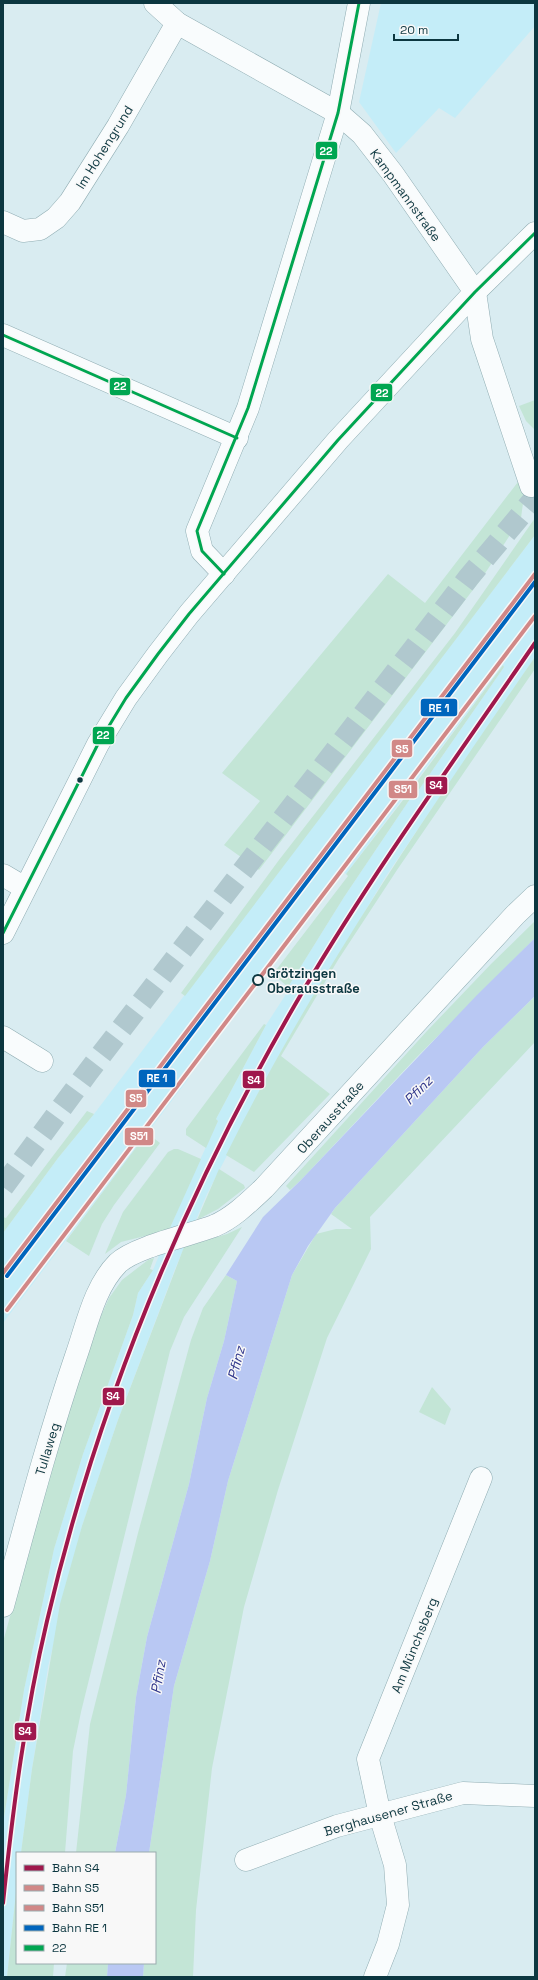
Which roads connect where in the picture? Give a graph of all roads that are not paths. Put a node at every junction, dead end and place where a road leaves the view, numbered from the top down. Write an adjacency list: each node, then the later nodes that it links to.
1 (155, 3): 3 (street, Kampmannstraße)
2 (359, 3): 4 (street)
3 (177, 23): 4 (street, Kampmannstraße); 5 (street, Im Hohengrund)
4 (338, 113): 7 (street, Kampmannstraße); 9 (street)
5 (3, 222)
6 (535, 233): 7 (street)
7 (475, 292): 10 (street, Kampmannstraße); 11 (street)
8 (3, 335): 9 (street)
9 (237, 438): 11 (street)
10 (531, 486)
11 (224, 574): 13 (street)
12 (3, 875): 13 (street)
13 (25, 888): 15 (street)
14 (535, 896): 18 (street, Oberausstraße)
15 (3, 933)
16 (3, 1037): 17 (street)
17 (42, 1061)
18 (97, 1295): 20 (street, Tullaweg)
19 (481, 1478): 22 (street, Am Münchsberg)
20 (3, 1606)
21 (535, 1796): 22 (street, Berghausener Straße)
22 (380, 1815): 23 (street, Berghausener Straße); 24 (street, Am Münchsberg)
23 (246, 1860)
24 (375, 1977)

